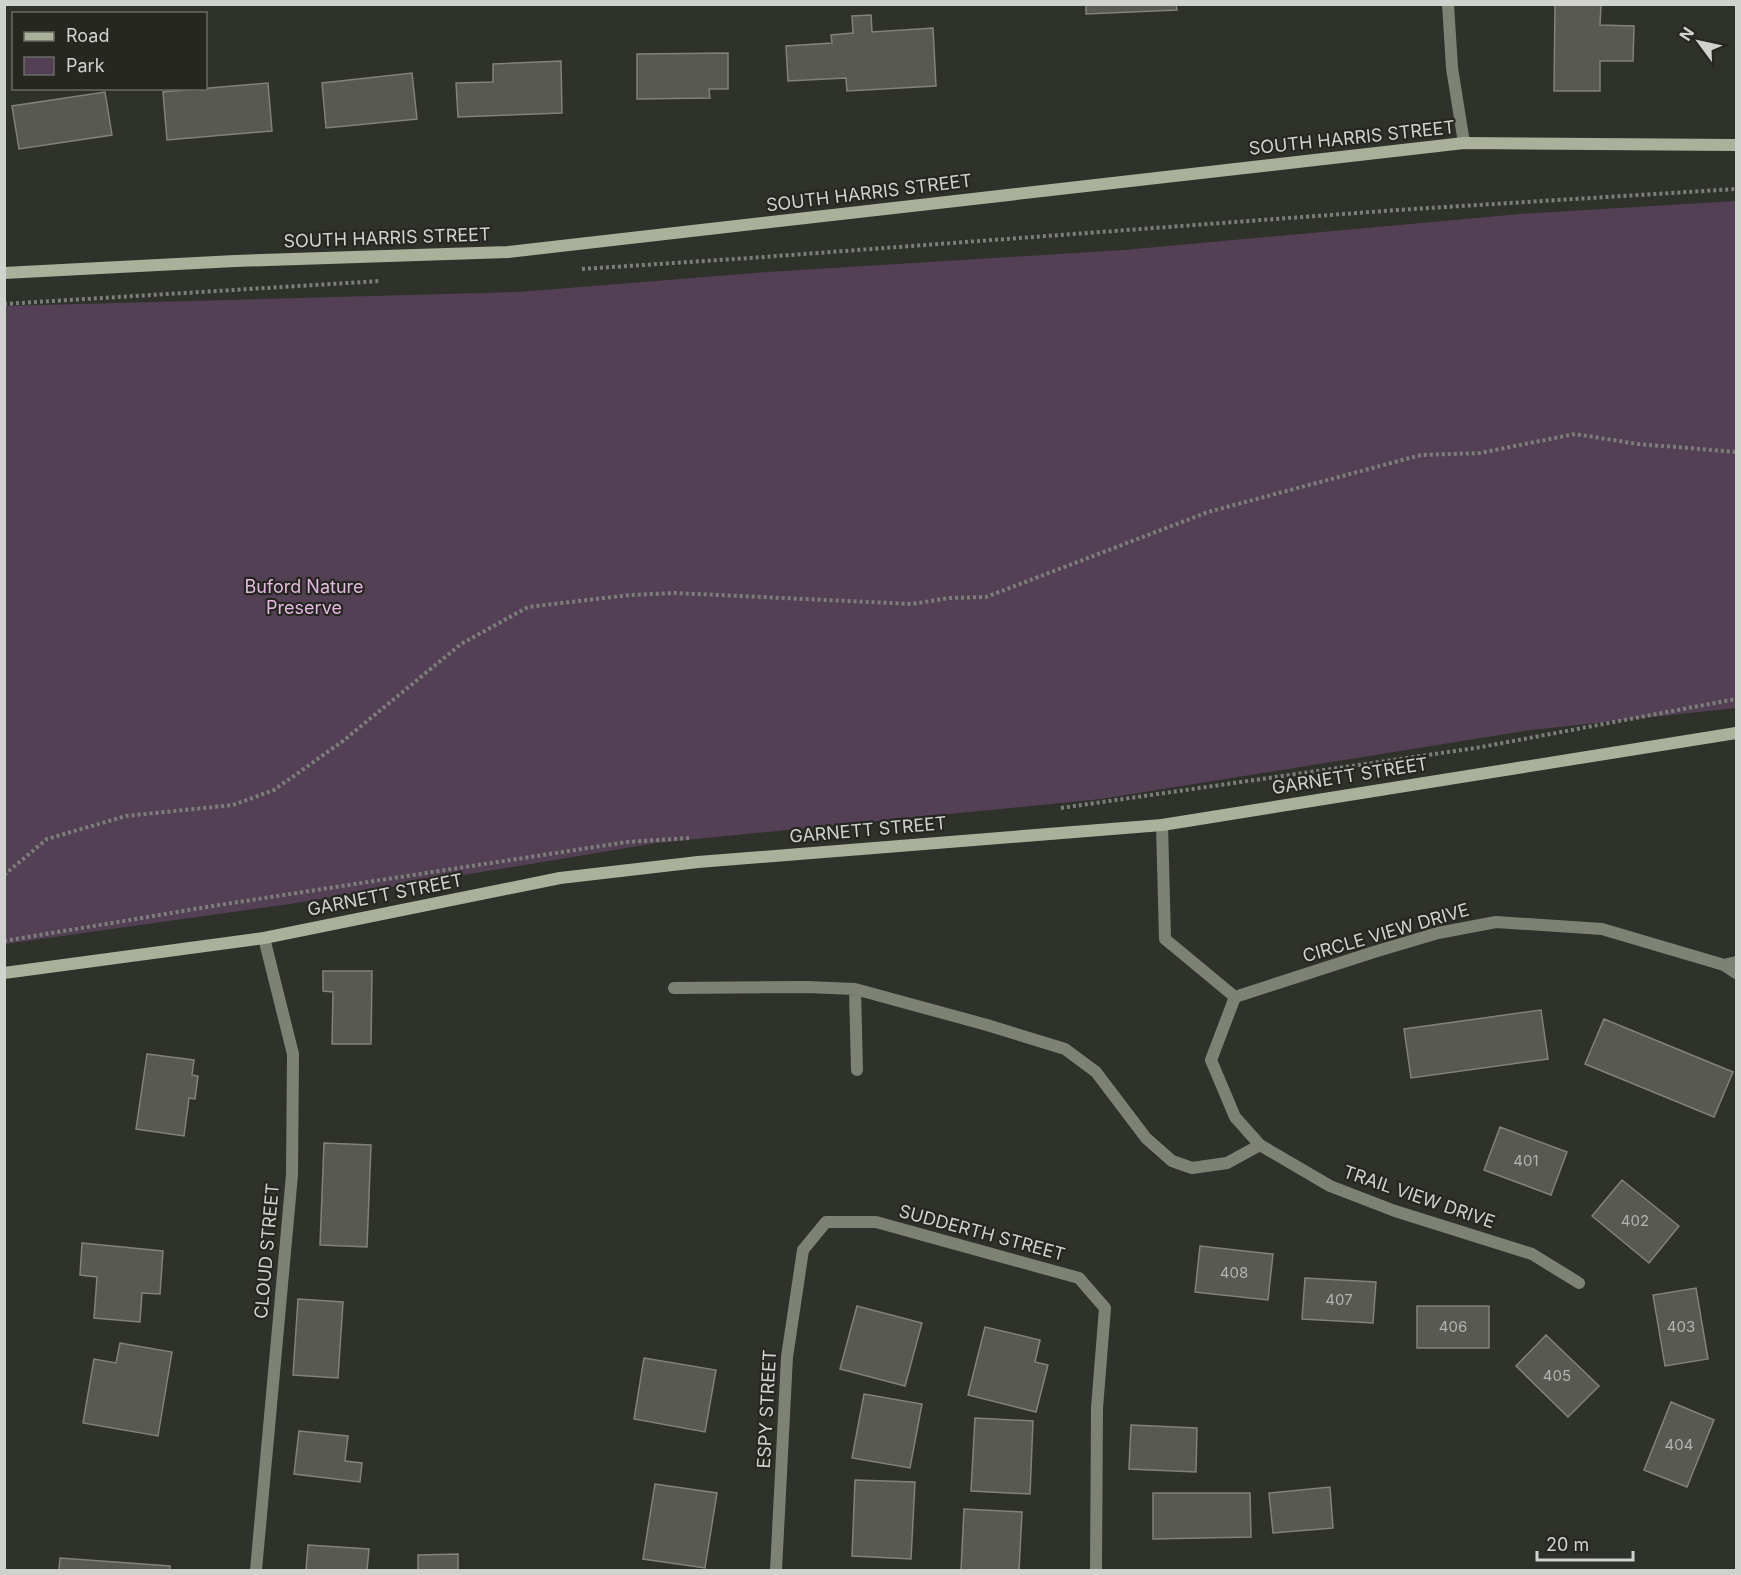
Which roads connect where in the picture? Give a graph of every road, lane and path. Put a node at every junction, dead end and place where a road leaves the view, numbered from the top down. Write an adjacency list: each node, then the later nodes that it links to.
1 (1448, 4): 2 (street)
2 (1464, 143): 3 (street, SOUTH HARRIS STREET); 6 (street, SOUTH HARRIS STREET)
3 (1737, 145)
4 (1737, 189): 5 (path)
5 (571, 269)
6 (4, 273)
7 (391, 281): 8 (path)
8 (4, 304)
9 (1737, 452): 15 (path)
10 (1737, 699): 12 (path)
11 (1737, 733): 13 (street, GARNETT STREET)
12 (1050, 810)
13 (1162, 825): 16 (street, GARNETT STREET); 24 (street)
14 (698, 837): 17 (path)
15 (4, 875)
16 (264, 938): 20 (street, GARNETT STREET); 29 (street, CLOUD STREET)
17 (4, 940)
18 (1737, 962): 19 (street, CIRCLE VIEW DRIVE)
19 (1724, 965): 21 (street, CIRCLE VIEW DRIVE); 24 (street, CIRCLE VIEW DRIVE)
20 (4, 973)
21 (1737, 973)
22 (674, 988): 23 (street)
23 (855, 989): 25 (street); 26 (street)
24 (1235, 997): 26 (street, TRAIL VIEW DRIVE)
25 (857, 1070)
26 (1260, 1145): 28 (street, TRAIL VIEW DRIVE)
27 (804, 1250): 30 (street, ESPY STREET); 31 (street, SUDDERTH STREET)
28 (1579, 1283)
29 (256, 1570)
30 (777, 1570)
31 (1096, 1570)

